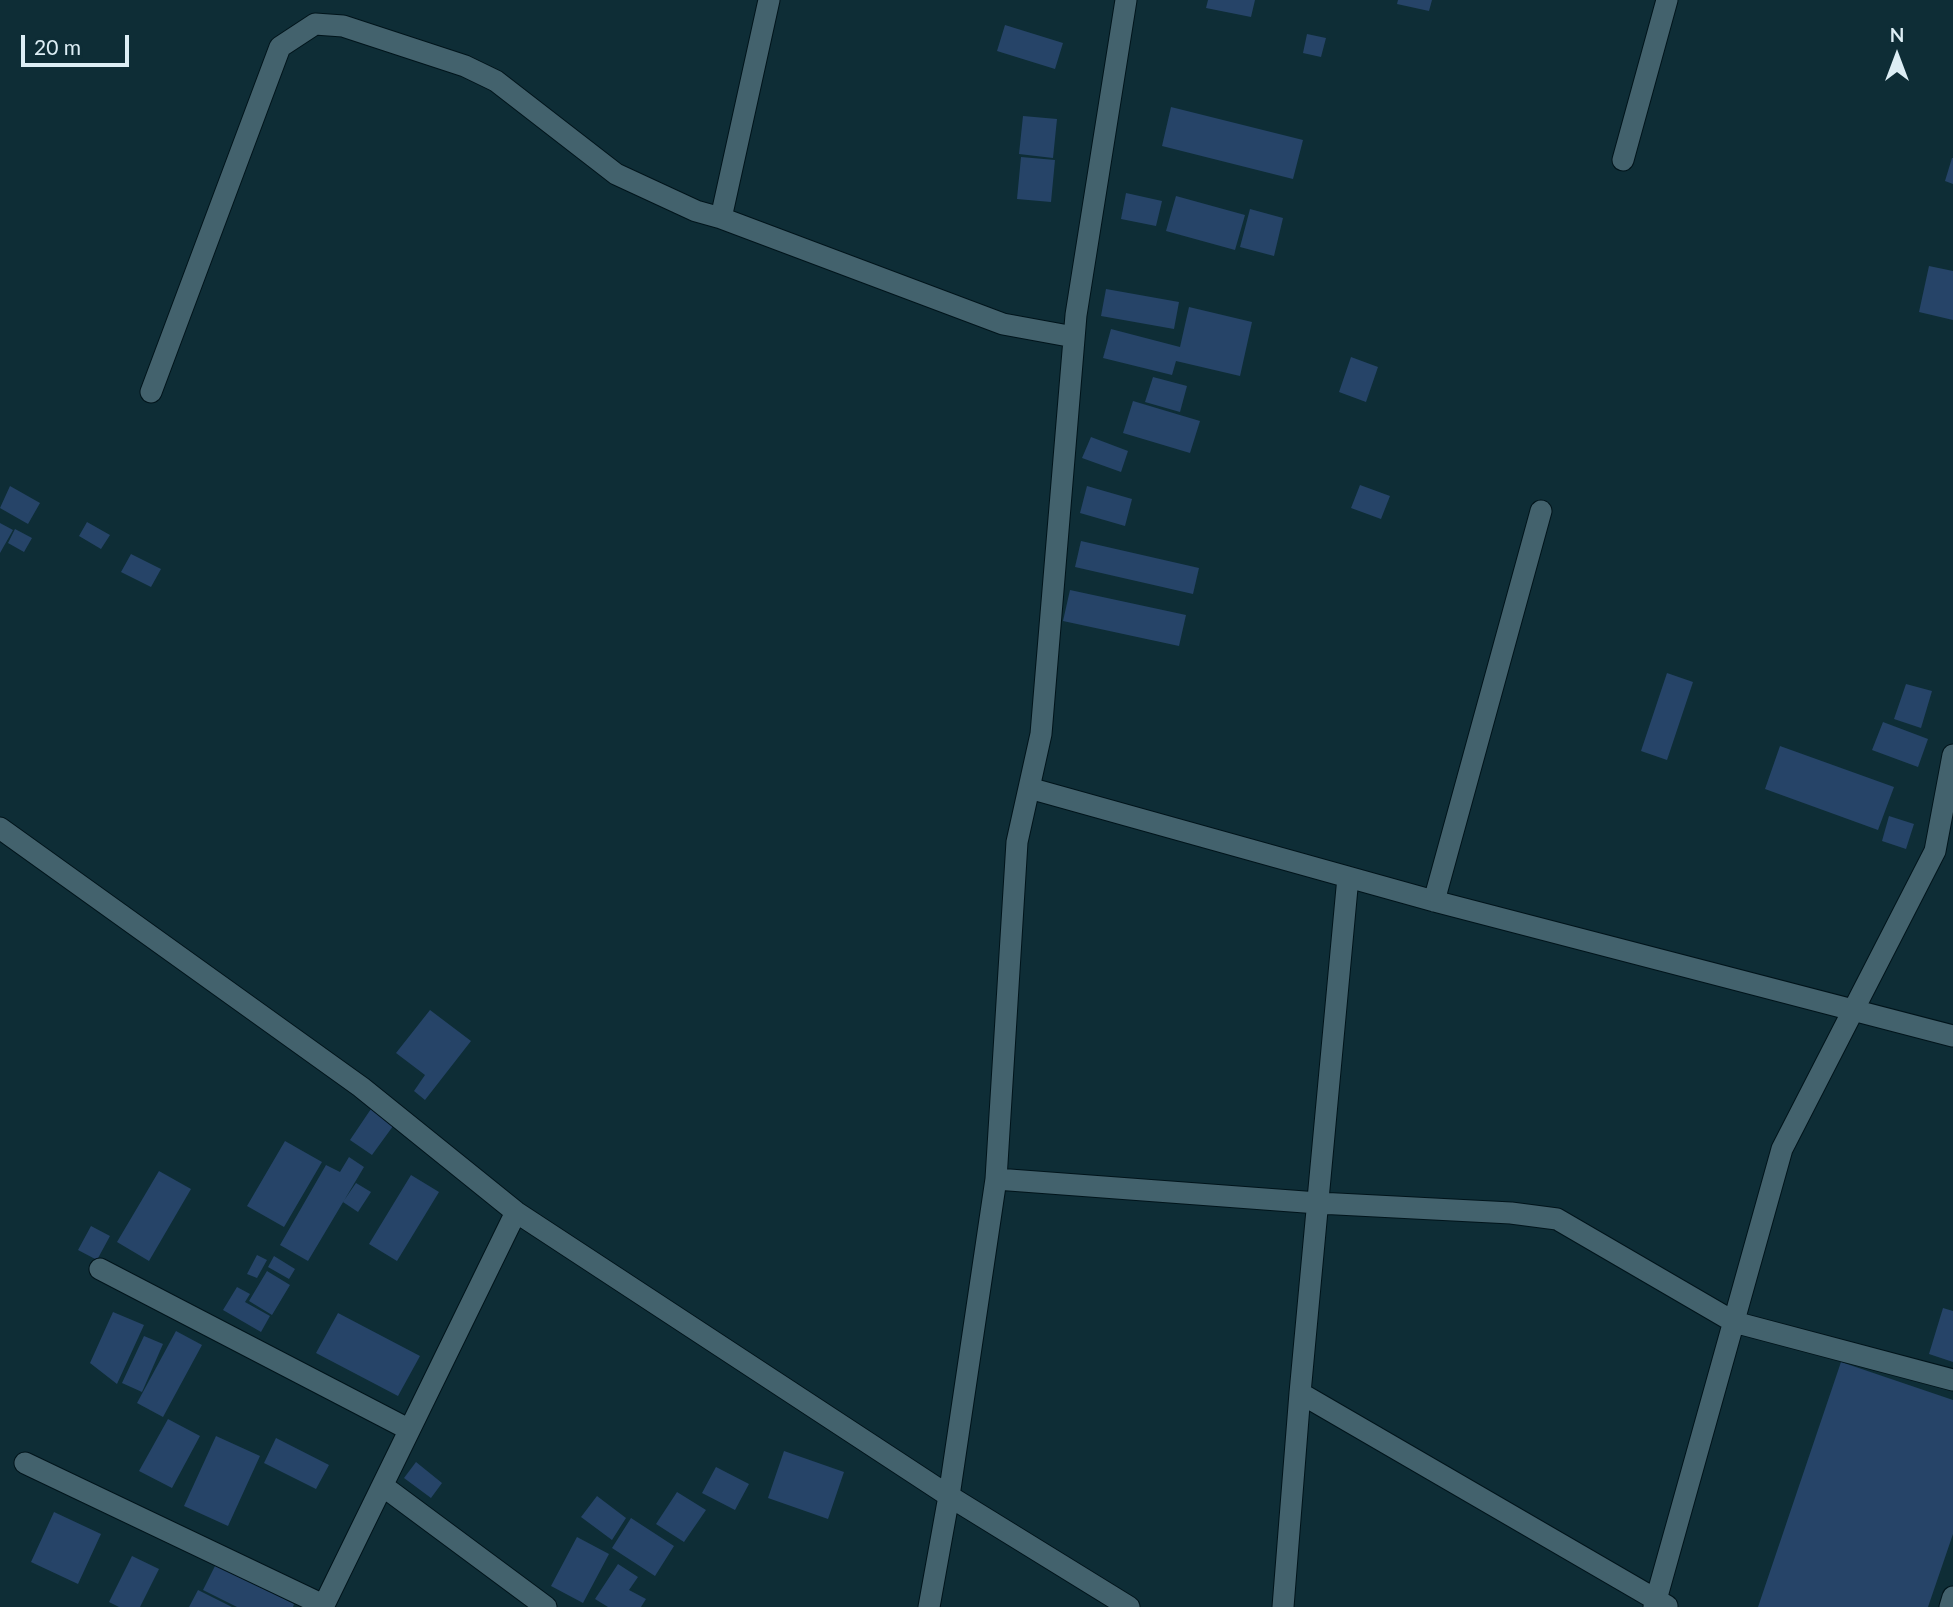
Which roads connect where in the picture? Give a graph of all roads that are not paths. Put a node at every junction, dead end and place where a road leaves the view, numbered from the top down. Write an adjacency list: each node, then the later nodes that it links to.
1 (769, 0): 5 (street)
2 (1126, 0): 6 (street)
3 (1667, 0): 4 (street)
4 (1623, 160)
5 (721, 218): 6 (street); 7 (street)
6 (1074, 337): 10 (street)
7 (150, 392)
8 (1541, 510): 13 (street)
9 (1953, 755): 14 (street)
10 (1029, 788): 12 (street); 16 (street)
11 (0, 828): 18 (street)
12 (1348, 877): 13 (street); 17 (street)
13 (1434, 901): 14 (street)
14 (1854, 1010): 15 (street); 20 (street)
15 (1953, 1036)
16 (996, 1179): 17 (street); 26 (street)
17 (1318, 1203): 20 (street); 22 (street)
18 (516, 1212): 23 (street); 26 (street)
19 (100, 1269): 23 (street)
20 (1734, 1322): 21 (street); 28 (street)
21 (1953, 1380)
22 (1300, 1393): 28 (street); 33 (street)
23 (408, 1429): 25 (street)
24 (25, 1463): 29 (street)
25 (383, 1486): 29 (street); 30 (street)
26 (949, 1496): 31 (street); 32 (street)
27 (1953, 1597): 34 (street)
28 (1660, 1605)
29 (323, 1606)
30 (546, 1607)
31 (929, 1607)
32 (1129, 1607)
33 (1283, 1607)
34 (1950, 1607)

